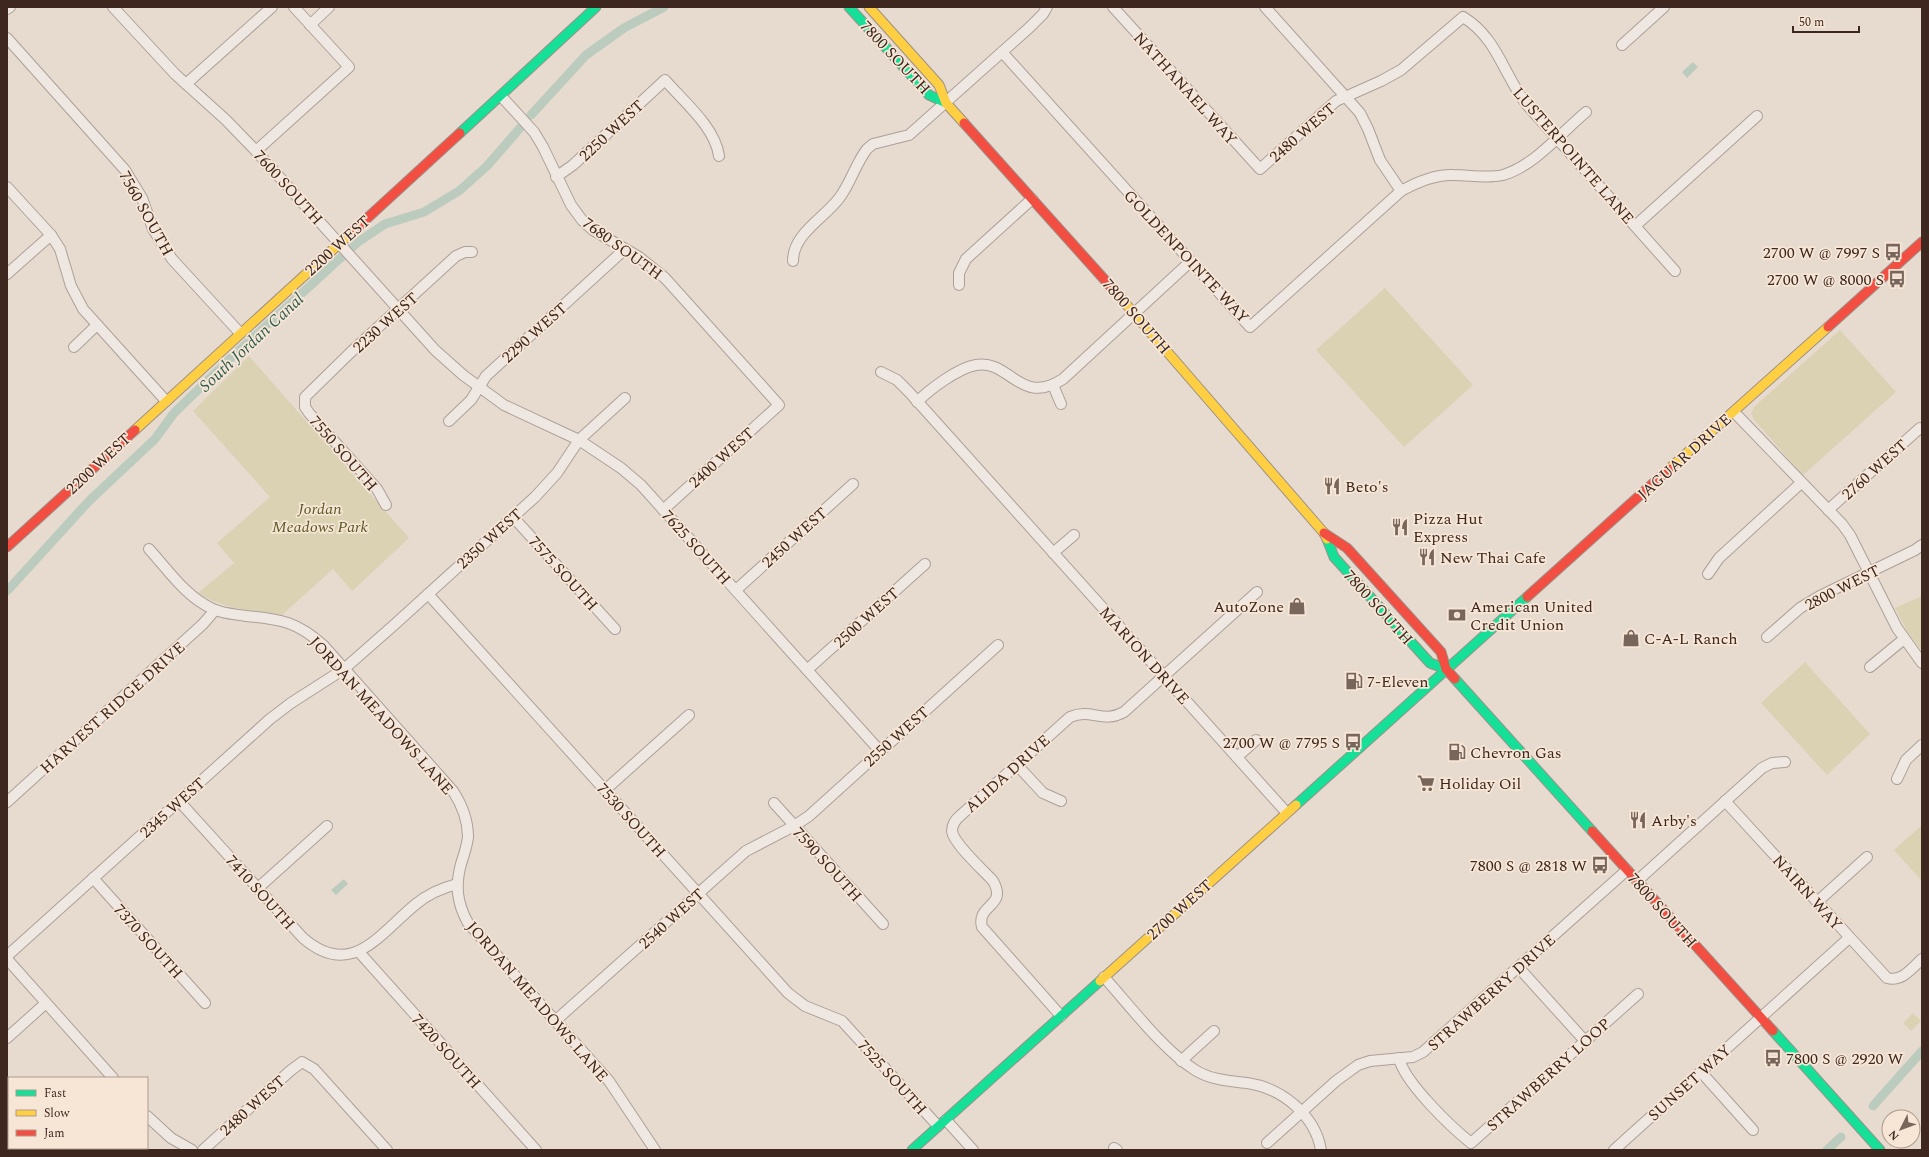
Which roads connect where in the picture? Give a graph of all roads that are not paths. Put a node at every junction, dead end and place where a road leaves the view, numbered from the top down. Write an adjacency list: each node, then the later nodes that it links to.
1 (10, 7): 13 (street)
2 (113, 7): 18 (street, 7600 SOUTH)
3 (272, 7): 18 (street)
4 (294, 7): 14 (street)
5 (329, 7): 14 (street)
6 (596, 7): 19 (main road, 2200 WEST)
7 (849, 7): 21 (main road, 7800 SOUTH)
8 (869, 7): 21 (main road, 7800 SOUTH)
9 (1047, 7): 17 (street)
10 (1113, 7): 27 (street, NATHANAEL WAY)
11 (1265, 7): 20 (street)
12 (1664, 7): 16 (street)
13 (7, 9)
14 (310, 25): 25 (street)
15 (7, 38): 46 (street, 7560 SOUTH)
16 (1622, 45)
17 (1002, 52): 21 (street); 38 (street, GOLDENPOINTE WAY)
18 (186, 84): 25 (street, 7600 SOUTH)
19 (501, 96): 28 (street, 7680 SOUTH); 35 (main road, 2200 WEST)
20 (1345, 96): 24 (street, LUSTERPOINTE LANE); 27 (street, 2480 WEST); 30 (street)
21 (946, 103): 31 (main road, 7800 SOUTH); 39 (street)
22 (1586, 112): 24 (street, GOLDENPOINTE WAY)
23 (1757, 116): 32 (street)
24 (1557, 138): 30 (street, GOLDENPOINTE WAY); 32 (street, LUSTERPOINTE LANE)
25 (256, 151): 35 (street, 7600 SOUTH)
26 (719, 156): 28 (street, 2250 WEST)
27 (1260, 170)
28 (556, 176): 36 (street, 7680 SOUTH)
29 (7, 187): 33 (street)
30 (1401, 191): 38 (street, GOLDENPOINTE WAY)
31 (1032, 199): 42 (street); 44 (main road, 7800 SOUTH)
32 (1635, 226): 40 (street, LUSTERPOINTE LANE)
33 (51, 235): 41 (street); 45 (street)
34 (1922, 242): 57 (main road, JAGUAR DRIVE)
35 (345, 249): 43 (street, 7600 SOUTH); 46 (main road, 2200 WEST)
36 (625, 249): 50 (street, 2290 WEST); 56 (street, 7680 SOUTH)
37 (472, 252): 43 (street, 2230 WEST)
38 (1191, 261): 44 (street)
39 (793, 262)
40 (1675, 271)
41 (7, 274)
42 (959, 285)
43 (399, 309): 50 (street, 7600 SOUTH); 53 (street, 2230 WEST)
44 (1134, 312): 49 (street); 67 (main road, 7800 SOUTH)
45 (97, 325): 47 (street); 52 (street)
46 (240, 333): 52 (main road, 2200 WEST)
47 (74, 347)
48 (881, 372): 54 (street, MARION DRIVE)
49 (1053, 385): 54 (street); 55 (street)
50 (479, 388): 58 (street, 2290 WEST); 60 (street, 7625 SOUTH)
51 (624, 398): 60 (street, 2350 WEST)
52 (166, 401): 70 (main road, 2200 WEST)
53 (304, 401): 63 (street, 7550 SOUTH)
54 (917, 402): 72 (street, MARION DRIVE)
55 (1061, 404)
56 (779, 405): 64 (street, 2400 WEST)
57 (1734, 412): 61 (street); 87 (main road, JAGUAR DRIVE)
58 (448, 421)
59 (1920, 428): 65 (street, 2760 WEST)
60 (580, 440): 64 (street, 7625 SOUTH); 66 (street, 2350 WEST)
61 (1801, 483): 65 (street); 75 (street)
62 (852, 484): 76 (street, 2450 WEST)
63 (386, 505)
64 (663, 510): 76 (street, 7625 SOUTH)
65 (1828, 510): 74 (street)
66 (513, 517): 78 (street, 2350 WEST); 80 (street, 7575 SOUTH)
67 (1324, 533): 87 (main road, 7800 SOUTH); 87 (main road, 7800 SOUTH)
68 (1074, 535): 72 (street)
69 (1922, 545): 74 (street, 2800 WEST)
70 (7, 547)
71 (149, 549): 79 (street, JORDAN MEADOWS LANE)
72 (1053, 553): 89 (street, MARION DRIVE)
73 (925, 564): 88 (street, 2500 WEST)
74 (1870, 572): 81 (street, 2800 WEST); 82 (street)
75 (1708, 574)
76 (736, 590): 88 (street, 7625 SOUTH)
77 (1257, 592): 89 (street, ALIDA DRIVE)
78 (428, 594): 86 (street, 2350 WEST); 98 (street, 7530 SOUTH)
79 (215, 610): 86 (street, JORDAN MEADOWS LANE); 102 (street, HARVEST RIDGE DRIVE)
80 (615, 629)
81 (1767, 637)
82 (1904, 639): 84 (street); 85 (street)
83 (998, 645): 93 (street, 2550 WEST)
84 (1922, 663)
85 (1870, 667)
86 (344, 669): 99 (street, 2345 WEST); 111 (street, JORDAN MEADOWS LANE)
87 (1446, 669): 104 (main road, 2700 WEST); 108 (main road, 7800 SOUTH)
88 (807, 670): 93 (street, 7625 SOUTH)
89 (1164, 677): 94 (street, MARION DRIVE); 96 (street, ALIDA DRIVE)
90 (689, 715): 98 (street)
91 (1256, 740): 94 (street)
92 (1922, 745): 97 (street)
93 (880, 751): 106 (street, 2550 WEST)
94 (1237, 757): 104 (street, MARION DRIVE)
95 (1785, 762): 101 (street)
96 (1017, 765): 100 (street); 126 (street, ALIDA DRIVE)
97 (1897, 779)
98 (605, 790): 113 (street, 7530 SOUTH)
99 (179, 801): 109 (street, 2345 WEST); 112 (street, 7410 SOUTH)
100 (1061, 801)
101 (1725, 801): 110 (street); 114 (street, NAIRN WAY)
102 (7, 802)
103 (774, 803): 106 (street, 7590 SOUTH)
104 (1286, 812): 122 (main road, 2700 WEST)
105 (327, 826): 112 (street)
106 (794, 826): 113 (street, 2540 WEST); 115 (street, 7590 SOUTH)
107 (1868, 857): 114 (street)
108 (1627, 870): 110 (main road, 7800 SOUTH); 121 (street, STRAWBERRY DRIVE)
109 (93, 878): 118 (street, 2345 WEST); 125 (street, 7370 SOUTH)
110 (1637, 881): 127 (main road, 7800 SOUTH)
111 (457, 884): 117 (street); 128 (street, JORDAN MEADOWS LANE)
112 (258, 888): 117 (street, 7410 SOUTH)
113 (698, 893): 128 (street, 2540 WEST); 129 (street, 7530 SOUTH)
114 (1817, 902): 116 (street, NAIRN WAY)
115 (883, 924)
116 (1849, 938): 119 (street, NAIRN WAY); 127 (street, SUNSET WAY)
117 (358, 952): 146 (street, 7420 SOUTH)
118 (7, 956)
119 (1922, 959)
120 (7, 960): 124 (street)
121 (1519, 968): 132 (street); 133 (street, STRAWBERRY DRIVE)
122 (1104, 977): 126 (main road, 2700 WEST); 134 (street)
123 (1638, 994): 132 (street, STRAWBERRY LOOP)
124 (46, 1003): 131 (street); 136 (street)
125 (205, 1003)
126 (1061, 1016): 139 (main road, 2700 WEST)
127 (1761, 1018): 135 (street, SUNSET WAY); 151 (main road, 7800 SOUTH)
128 (556, 1022): 147 (street, JORDAN MEADOWS LANE)
129 (849, 1027): 139 (street, 7525 SOUTH)
130 (1214, 1031): 134 (street)
131 (7, 1038)
132 (1585, 1041): 133 (street, STRAWBERRY LOOP)
133 (1399, 1058): 137 (street, STRAWBERRY DRIVE)
134 (1181, 1061): 137 (street)
135 (1701, 1072): 140 (street); 142 (street, SUNSET WAY)
136 (112, 1077)
137 (1302, 1112): 141 (street, STRAWBERRY DRIVE); 150 (street)
138 (148, 1117): 143 (street)
139 (942, 1123): 148 (main road, 2700 WEST); 149 (street, 7525 SOUTH)
140 (1753, 1130)
141 (1267, 1143)
142 (1617, 1149)
143 (192, 1150)
144 (203, 1150): 145 (street, 2480 WEST)
145 (387, 1150)
146 (536, 1150)
147 (655, 1150)
148 (912, 1150)
149 (973, 1150)
150 (1321, 1150)
151 (1880, 1150)

